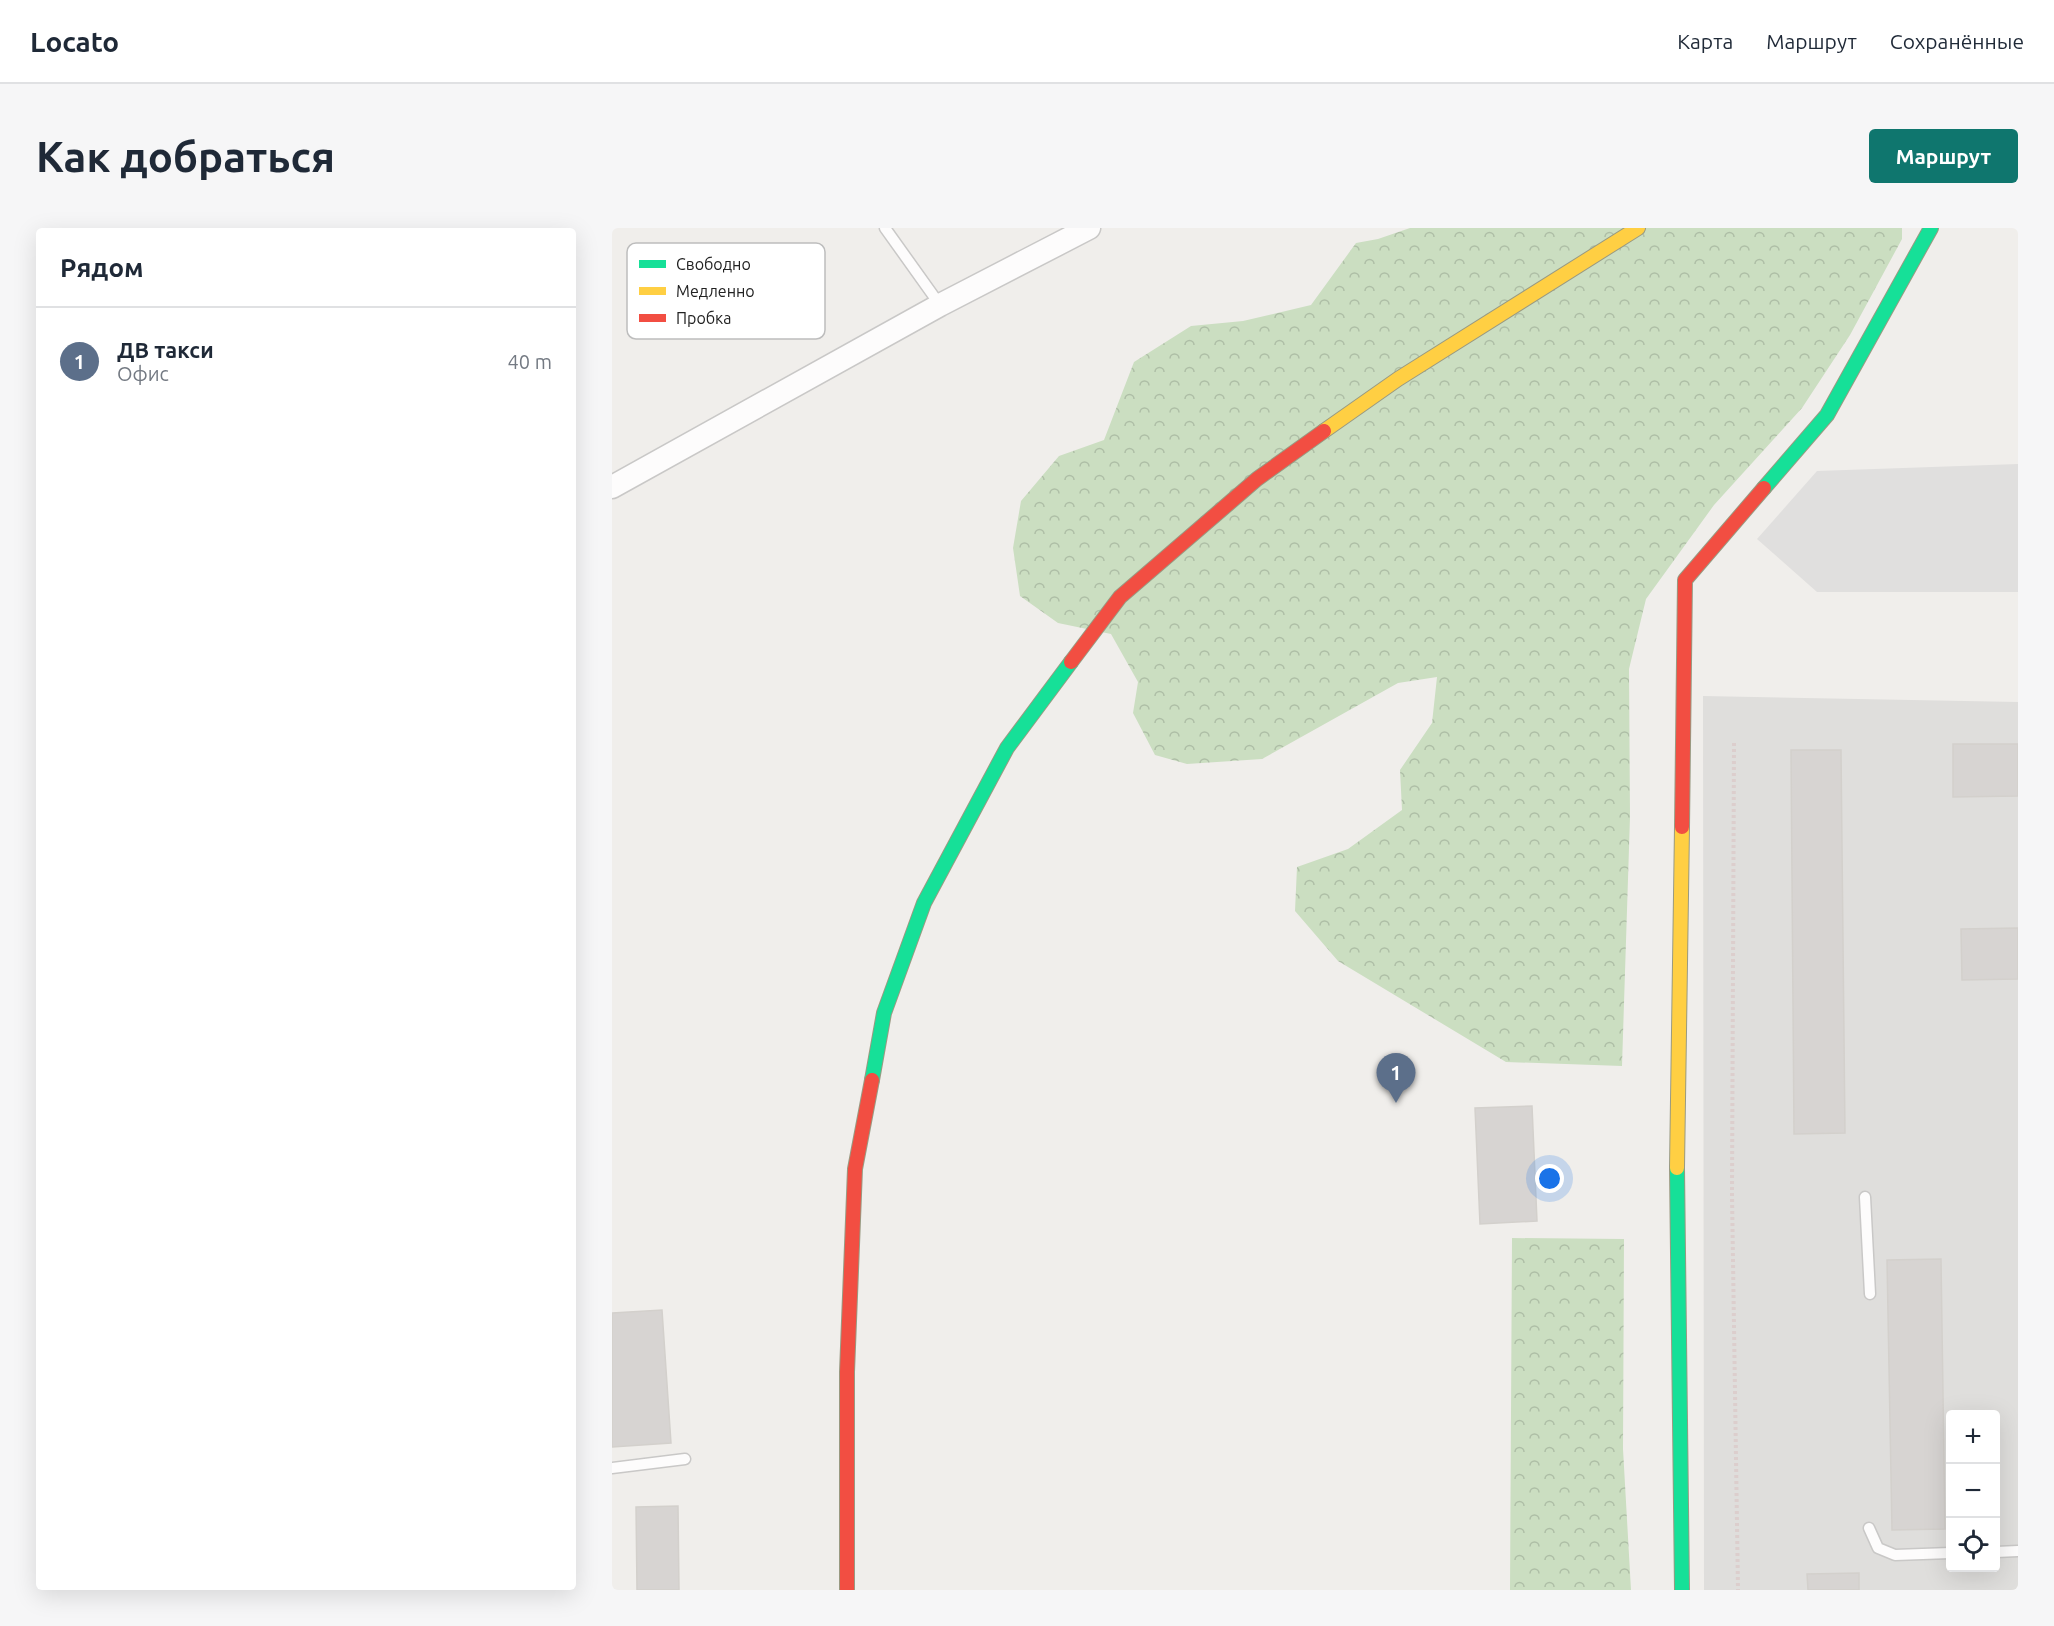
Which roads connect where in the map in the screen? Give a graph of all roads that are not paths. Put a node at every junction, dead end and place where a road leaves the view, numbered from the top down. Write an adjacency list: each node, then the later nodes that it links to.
1 (885, 228): 5 (lane)
2 (1089, 228): 5 (street)
3 (1638, 228): 15 (street)
4 (1931, 228): 16 (street)
5 (940, 305): 6 (street)
6 (612, 488)
7 (1865, 1197): 8 (lane)
8 (1870, 1294)
9 (685, 1459): 10 (lane)
10 (612, 1468)
11 (1869, 1528): 14 (lane)
12 (2018, 1551): 13 (lane)
13 (2000, 1552)
14 (1946, 1553)
15 (847, 1590)
16 (1682, 1590)

